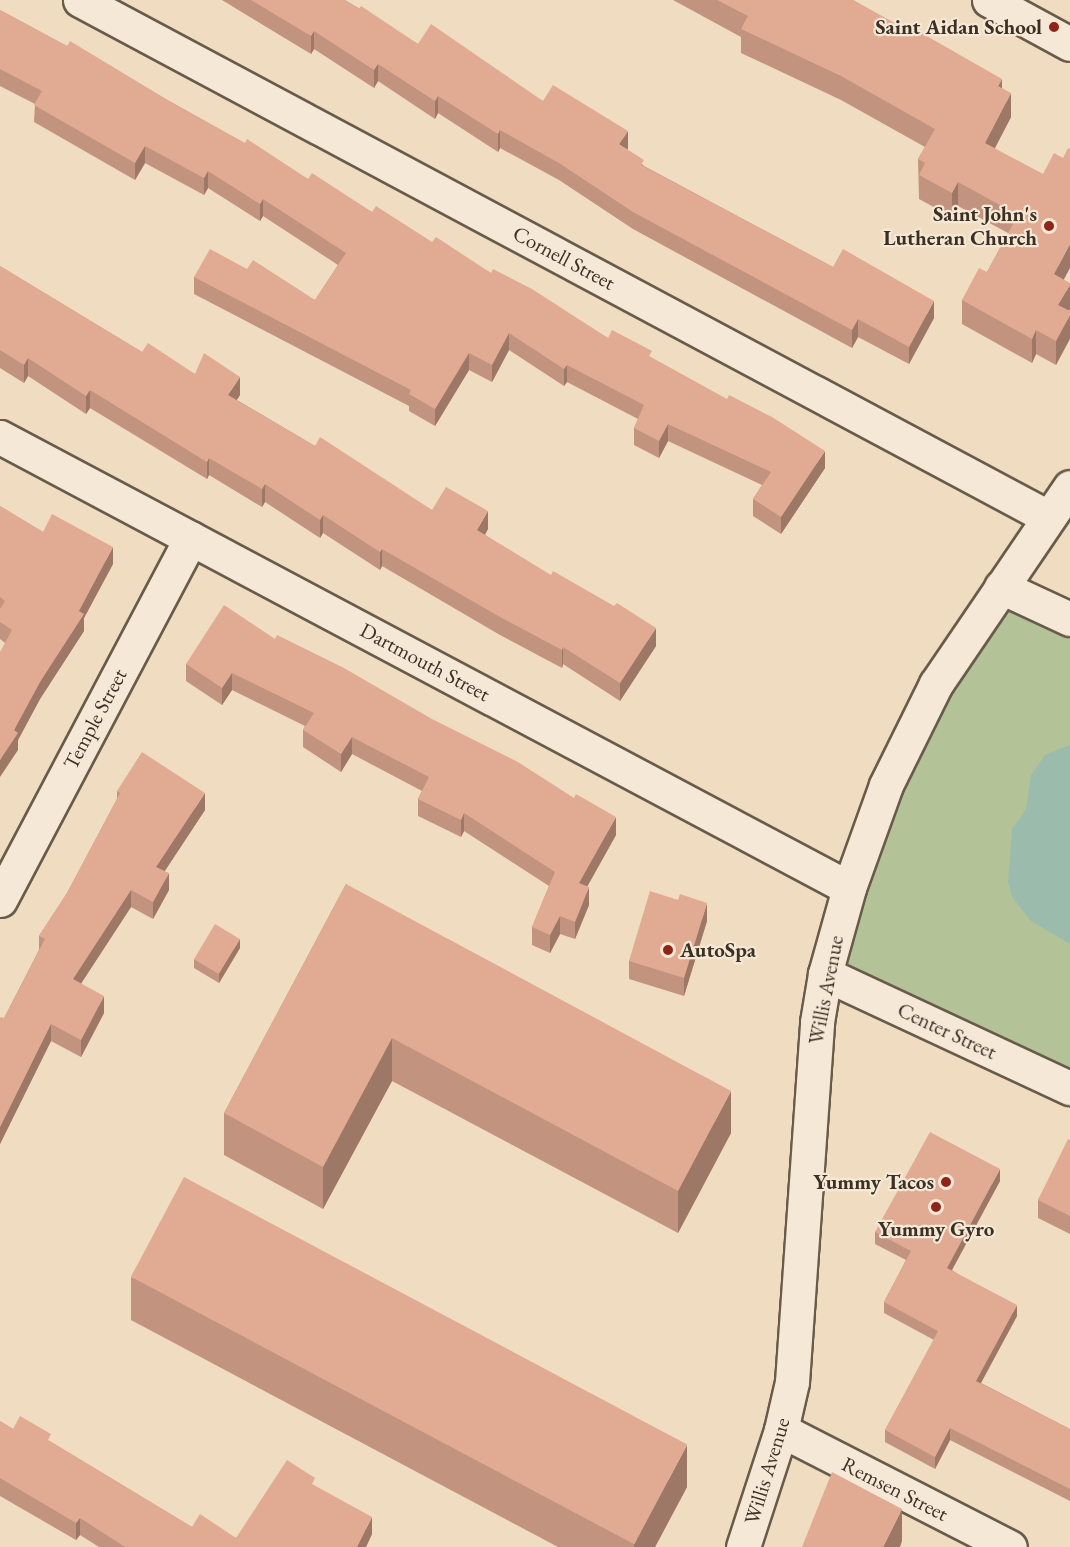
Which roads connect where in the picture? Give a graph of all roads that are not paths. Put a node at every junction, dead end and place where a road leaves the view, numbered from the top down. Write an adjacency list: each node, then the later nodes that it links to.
1 (80, 0): 6 (street, Cornell Street)
2 (988, 0): 3 (street)
3 (1070, 44)
4 (0, 437): 7 (street, Dartmouth Street)
5 (1070, 487): 6 (street, Willis Avenue)
6 (1048, 517): 8 (street, Willis Avenue)
7 (191, 538): 10 (street, Dartmouth Street); 11 (street, Temple Street)
8 (1001, 587): 9 (street); 10 (street, Willis Avenue)
9 (1070, 619)
10 (849, 888): 12 (street, Willis Avenue)
11 (0, 900)
12 (825, 974): 13 (street, Center Street); 14 (street, Willis Avenue)
13 (1070, 1088)
14 (781, 1430): 15 (street, Willis Avenue); 16 (street, Remsen Street)
15 (743, 1547)
16 (1010, 1547)

